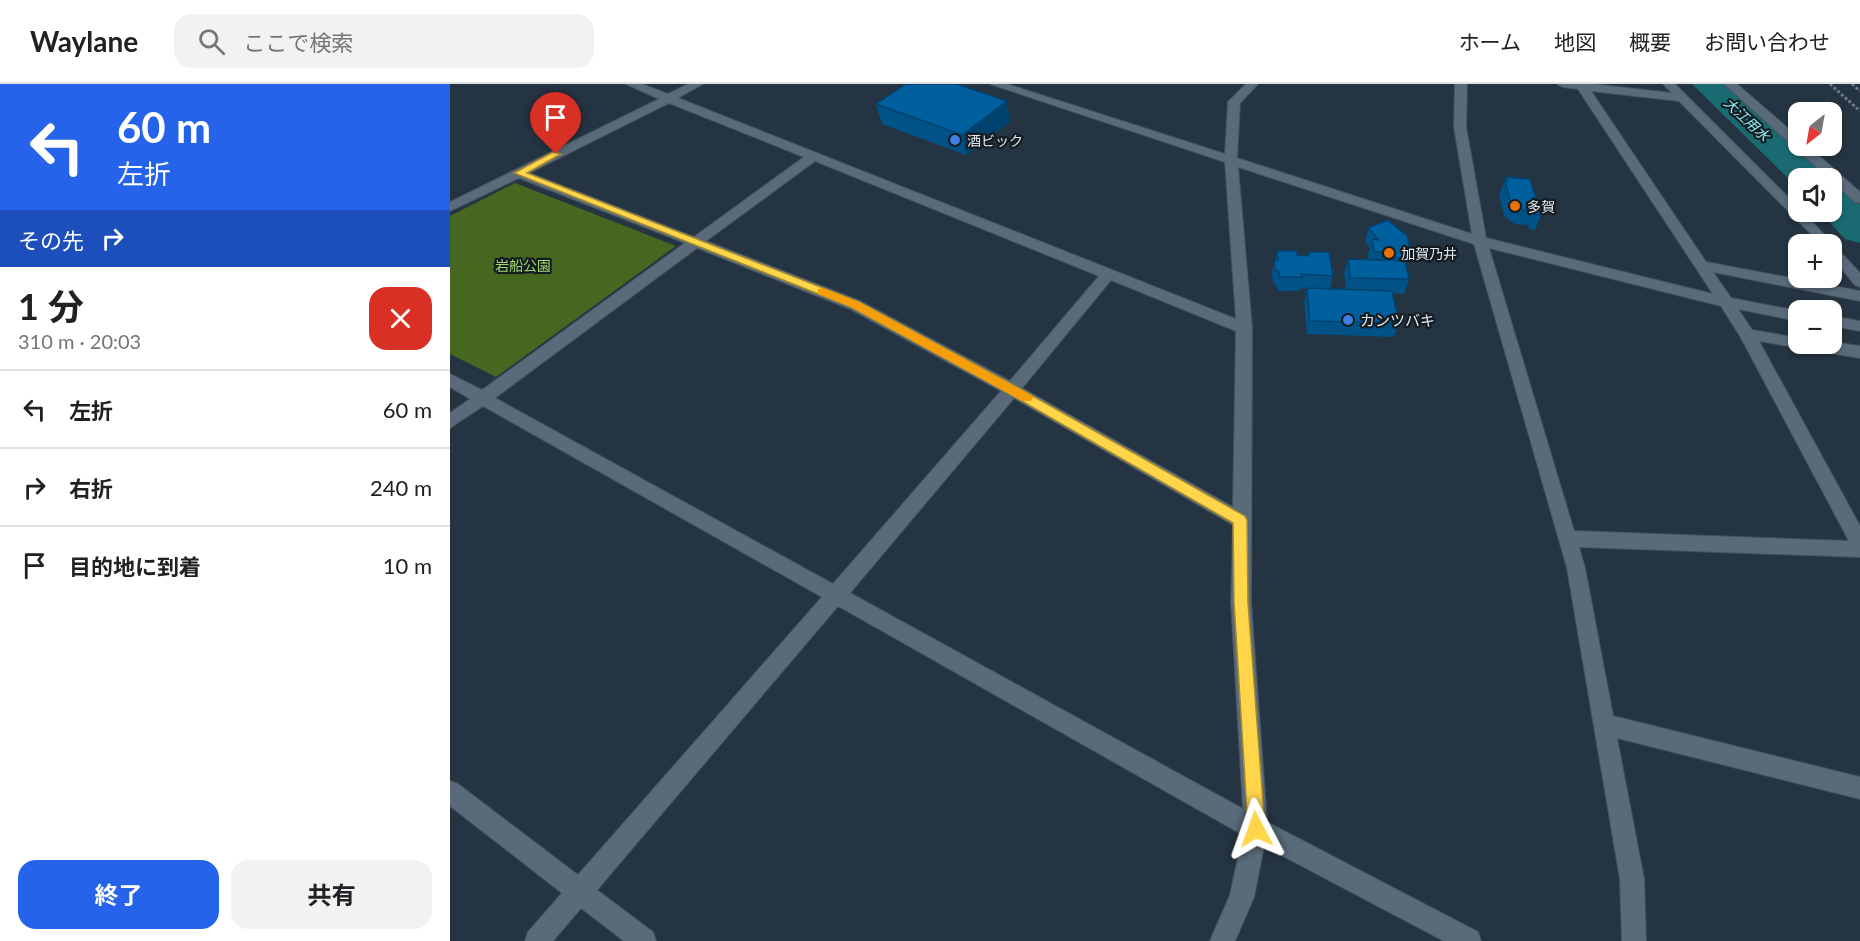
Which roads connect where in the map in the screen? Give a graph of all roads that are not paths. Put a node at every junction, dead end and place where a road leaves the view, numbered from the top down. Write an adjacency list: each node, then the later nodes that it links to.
1 (632, 84): 10 (street)
2 (697, 84): 10 (street)
3 (996, 84): 15 (street)
4 (1252, 84): 15 (street)
5 (1461, 84): 20 (street)
6 (1563, 84): 9 (street)
7 (1669, 84): 11 (street)
8 (1730, 84): 12 (street)
9 (1582, 86): 11 (street); 23 (street)
10 (669, 98): 13 (street); 16 (street)
11 (1683, 98): 19 (street)
12 (1788, 134)
13 (814, 156): 21 (street); 24 (street)
14 (1813, 156): 17 (street)
15 (1231, 160): 20 (street); 31 (street)
16 (519, 173): 18 (street); 21 (street)
17 (1860, 199)
18 (450, 207)
19 (1818, 234)
20 (1480, 241): 27 (street); 41 (street)
21 (698, 242): 37 (street); 38 (street)
22 (1842, 261): 25 (street)
23 (1700, 265): 26 (street); 27 (street)
24 (1108, 274): 31 (street); 37 (street)
25 (1860, 282)
26 (1860, 296)
27 (1726, 302): 28 (street); 32 (street)
28 (1788, 314)
29 (1842, 323): 30 (street)
30 (1860, 326)
31 (1244, 328): 40 (street)
32 (1747, 334): 33 (street); 42 (street)
33 (1788, 341)
34 (1842, 349): 35 (street)
35 (1860, 352)
36 (450, 380): 38 (street)
37 (1012, 390): 40 (street); 44 (street)
38 (483, 398): 39 (street); 44 (street)
39 (450, 422)
40 (1240, 520): 48 (street)
41 (1568, 539): 43 (street); 45 (street)
42 (1860, 543)
43 (1860, 549)
44 (837, 595): 48 (street); 49 (street)
45 (1604, 723): 46 (street); 54 (street)
46 (1860, 788)
47 (450, 792): 49 (street)
48 (1256, 829): 52 (street); 53 (street)
49 (579, 891): 50 (street); 51 (street)
50 (537, 941)
51 (644, 941)
52 (1222, 941)
53 (1469, 941)
54 (1634, 941)

